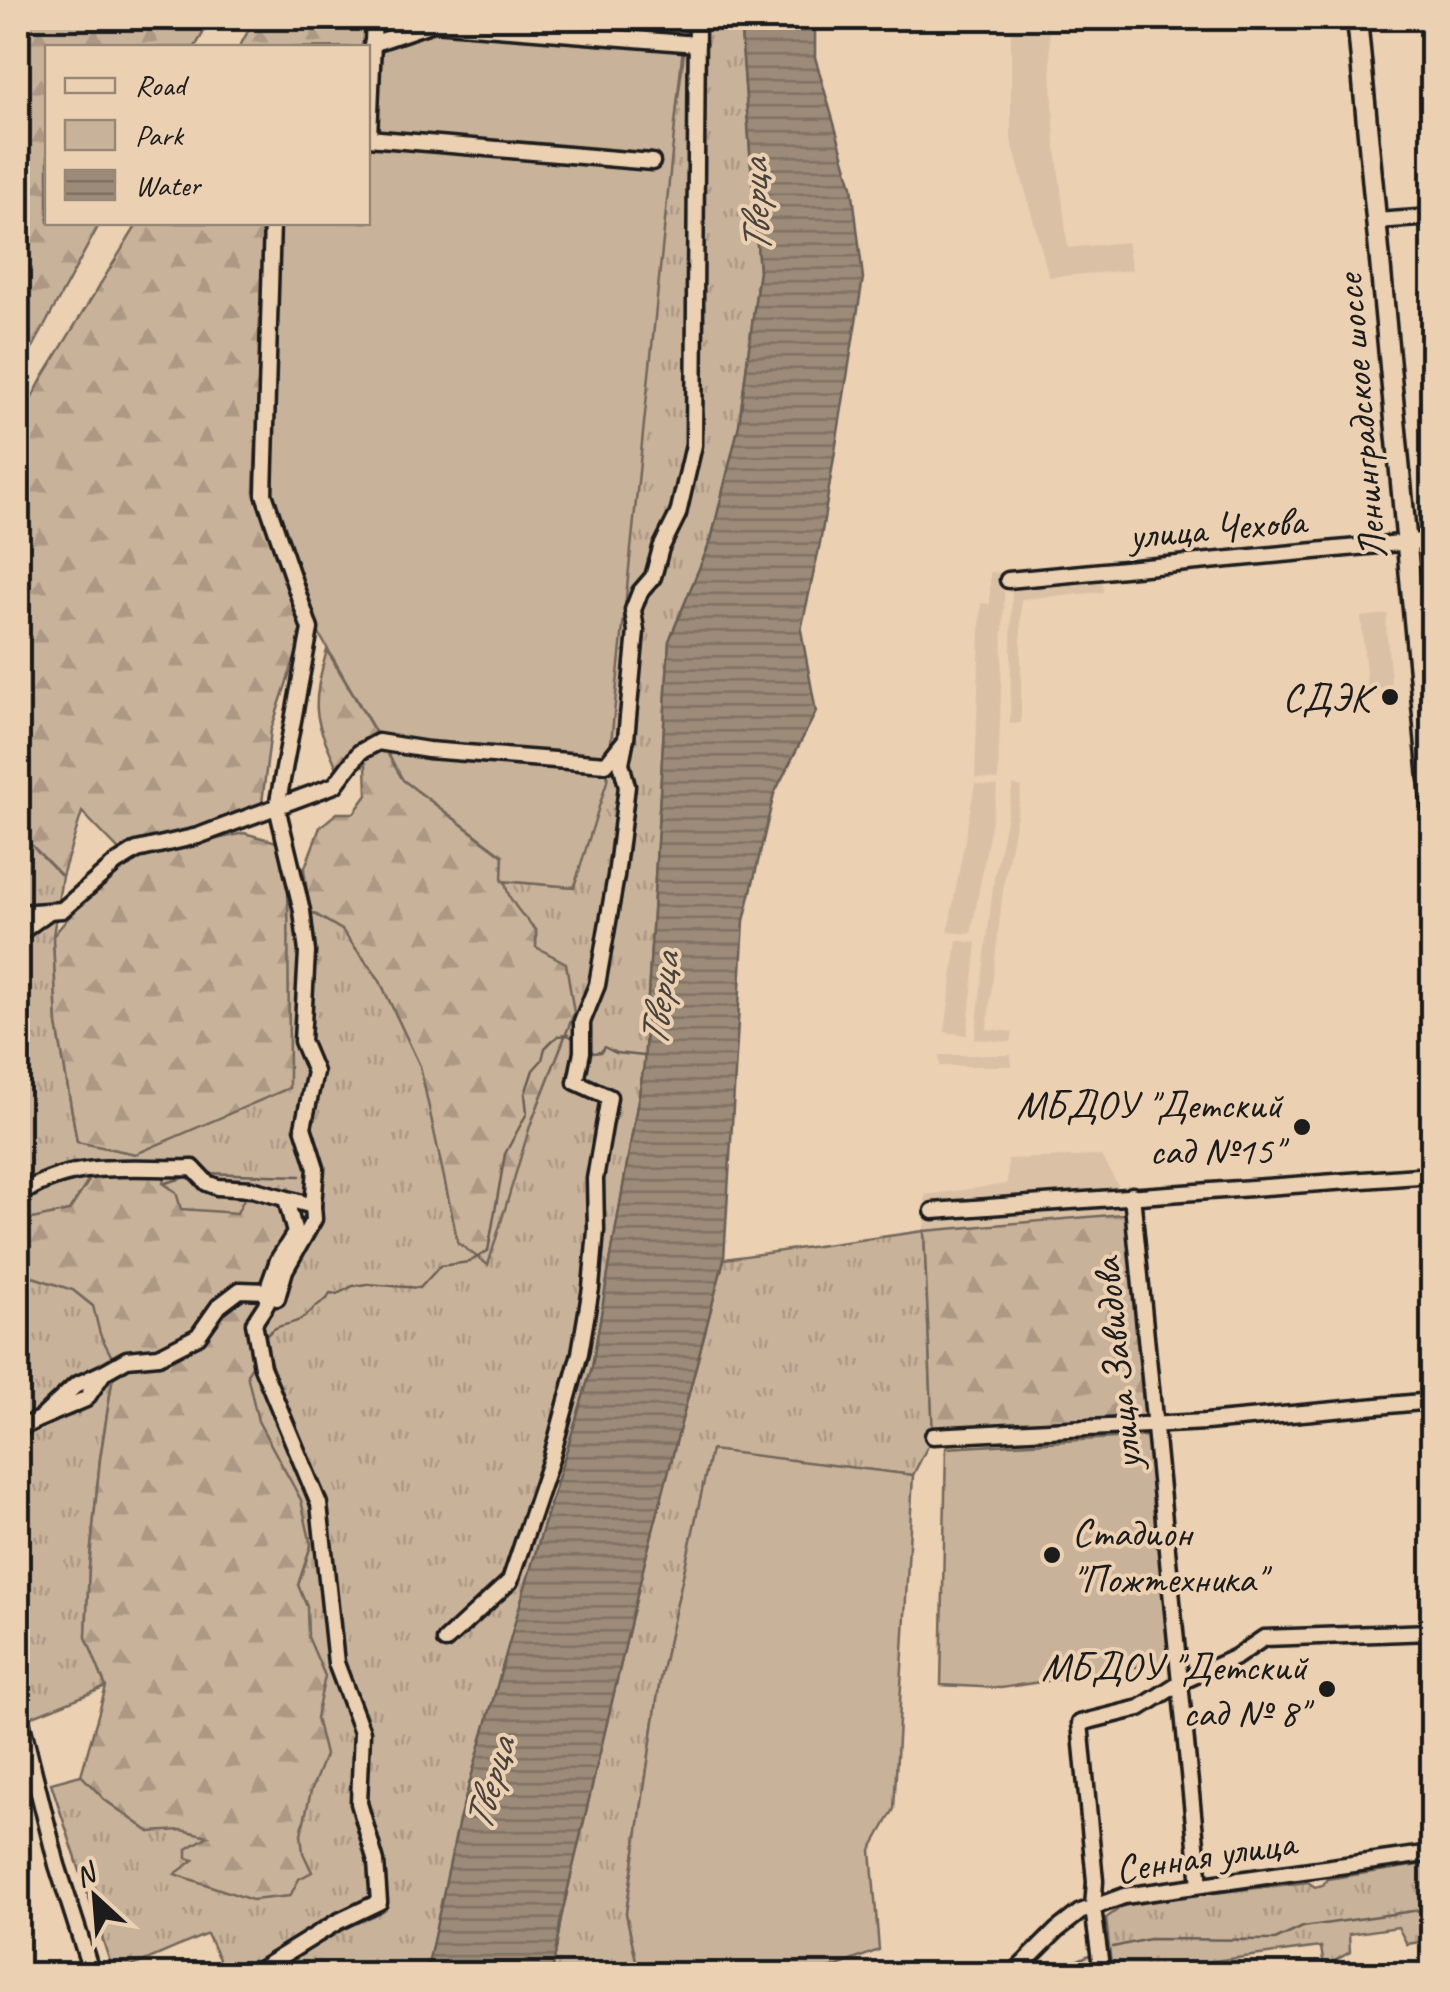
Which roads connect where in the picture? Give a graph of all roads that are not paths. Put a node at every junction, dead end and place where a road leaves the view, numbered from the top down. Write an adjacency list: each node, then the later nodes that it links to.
1 (374, 18): 4 (street)
2 (697, 18): 5 (street)
3 (1357, 18): 10 (main road, Ленинградское шоссе)
4 (372, 44): 5 (street); 6 (street)
5 (697, 44): 15 (street)
6 (370, 90)
7 (370, 137): 8 (street)
8 (652, 162)
9 (1432, 217): 10 (street)
10 (1376, 221): 13 (main road, Ленинградское шоссе)
11 (272, 225): 16 (street)
12 (1432, 540): 13 (street, улица Чехова)
13 (1407, 542): 14 (street, улица Чехова); 17 (main road, Ленинградское шоссе)
14 (1008, 580)
15 (626, 739): 16 (street); 35 (street)
16 (278, 807): 18 (street); 19 (street)
17 (1432, 810)
18 (255, 816): 19 (street); 20 (street)
19 (284, 840): 27 (street)
20 (48, 912): 21 (street); 22 (street)
21 (18, 913)
22 (18, 934)
23 (1432, 1175): 24 (street)
24 (1132, 1194): 28 (street); 31 (street, улица Завидова)
25 (18, 1196): 26 (street)
26 (286, 1199): 27 (street); 29 (street)
27 (314, 1206): 29 (street)
28 (933, 1211)
29 (267, 1291): 32 (street); 42 (street)
30 (1432, 1401): 31 (street)
31 (1155, 1426): 33 (street); 36 (street, улица Завидова)
32 (18, 1428)
33 (932, 1436)
34 (1432, 1632): 36 (street)
35 (445, 1641)
36 (1180, 1682): 39 (street, улица Завидова); 40 (street)
37 (18, 1709): 41 (street)
38 (1432, 1853): 39 (street, Сенная улица)
39 (1200, 1886): 40 (street, Сенная улица)
40 (1093, 1908): 43 (street, Сенная улица); 44 (street)
41 (92, 1974)
42 (253, 1974)
43 (1013, 1974)
44 (1102, 1974)

